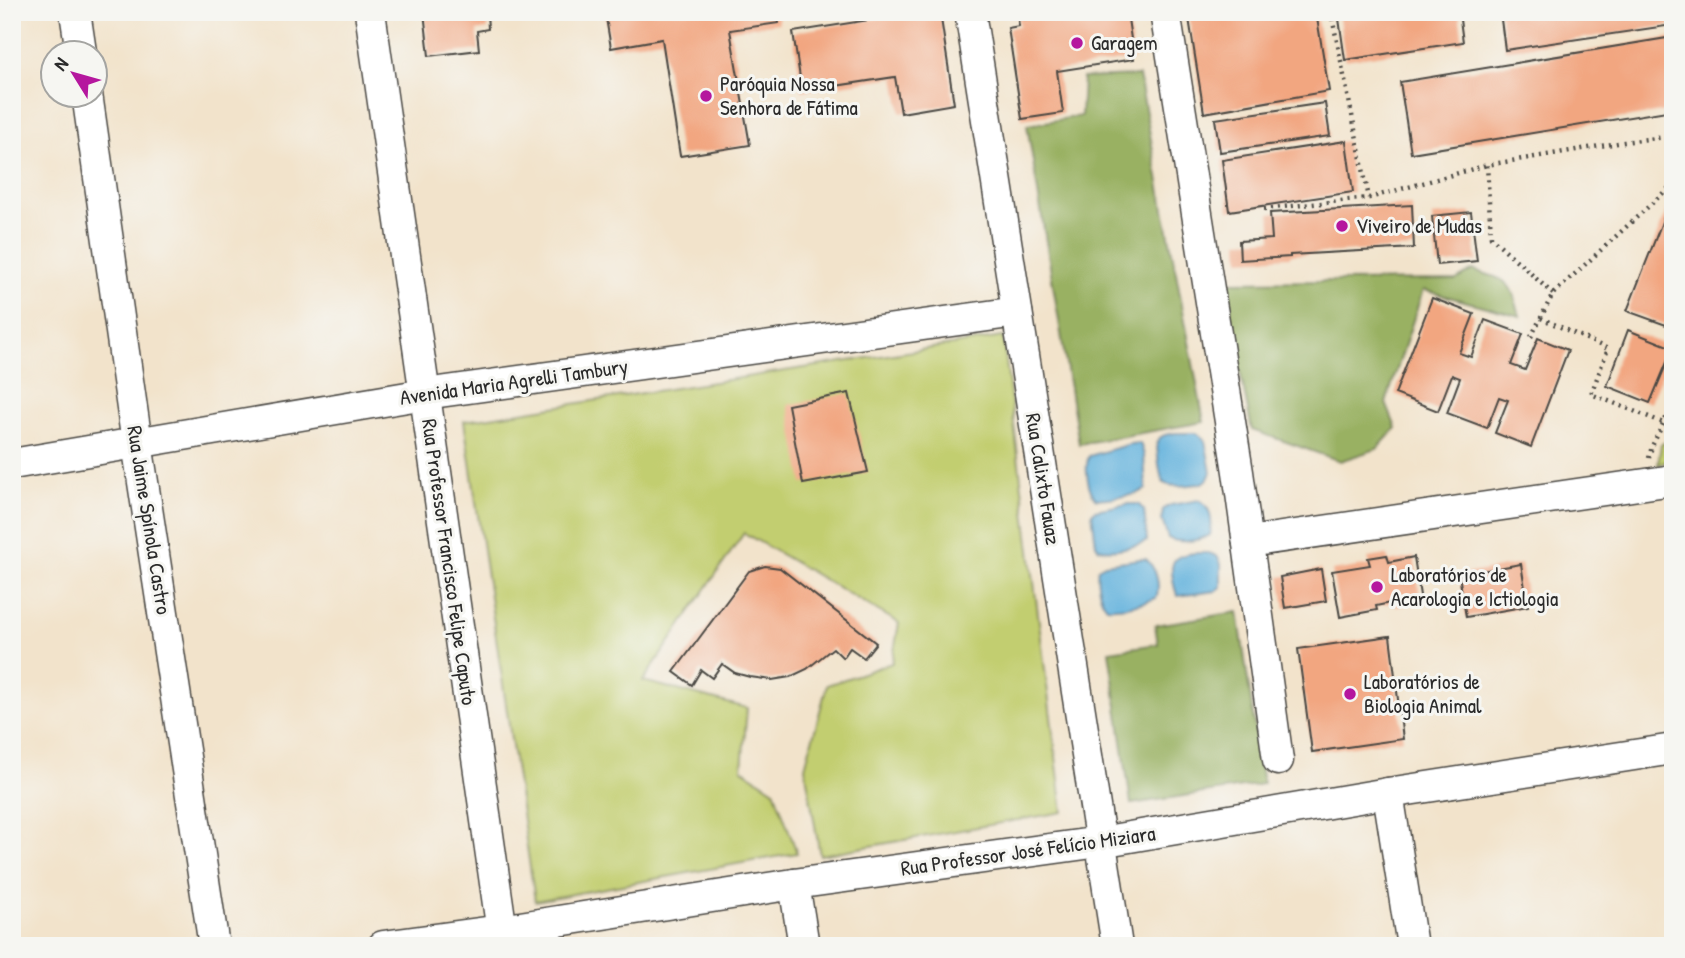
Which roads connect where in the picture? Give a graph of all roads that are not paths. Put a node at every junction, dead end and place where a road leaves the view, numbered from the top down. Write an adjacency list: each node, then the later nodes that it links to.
1 (75, 12): 5 (street)
2 (370, 12): 8 (street, Rua Professor Francisco Felipe Caputo)
3 (970, 12): 7 (street, Rua Calixto Fauaz)
4 (1165, 12): 12 (street)
5 (78, 38)
6 (89, 108): 9 (street, Rua Jaime Spínola Castro)
7 (1017, 312): 8 (street, Avenida Maria Agrelli Tambury); 16 (street, Rua Calixto Fauaz)
8 (425, 394): 9 (street, Avenida Maria Agrelli Tambury); 18 (street, Rua Professor Francisco Felipe Caputo)
9 (137, 443): 10 (street, Avenida Maria Agrelli Tambury); 19 (street, Rua Jaime Spínola Castro)
10 (12, 464)
11 (1661, 481): 12 (street)
12 (1248, 542): 14 (street)
13 (1673, 749): 15 (street, Rua Professor José Felício Miziara)
14 (1278, 760)
15 (1388, 793): 16 (street, Rua Professor José Felício Miziara); 23 (street)
16 (1100, 842): 17 (street, Rua Professor José Felício Miziara); 22 (street, Rua Calixto Fauaz)
17 (794, 884): 18 (street, Rua Professor José Felício Miziara); 21 (street)
18 (503, 938): 20 (street, Rua Professor José Felício Miziara)
19 (214, 946)
20 (383, 946)
21 (804, 946)
22 (1117, 946)
23 (1412, 946)

